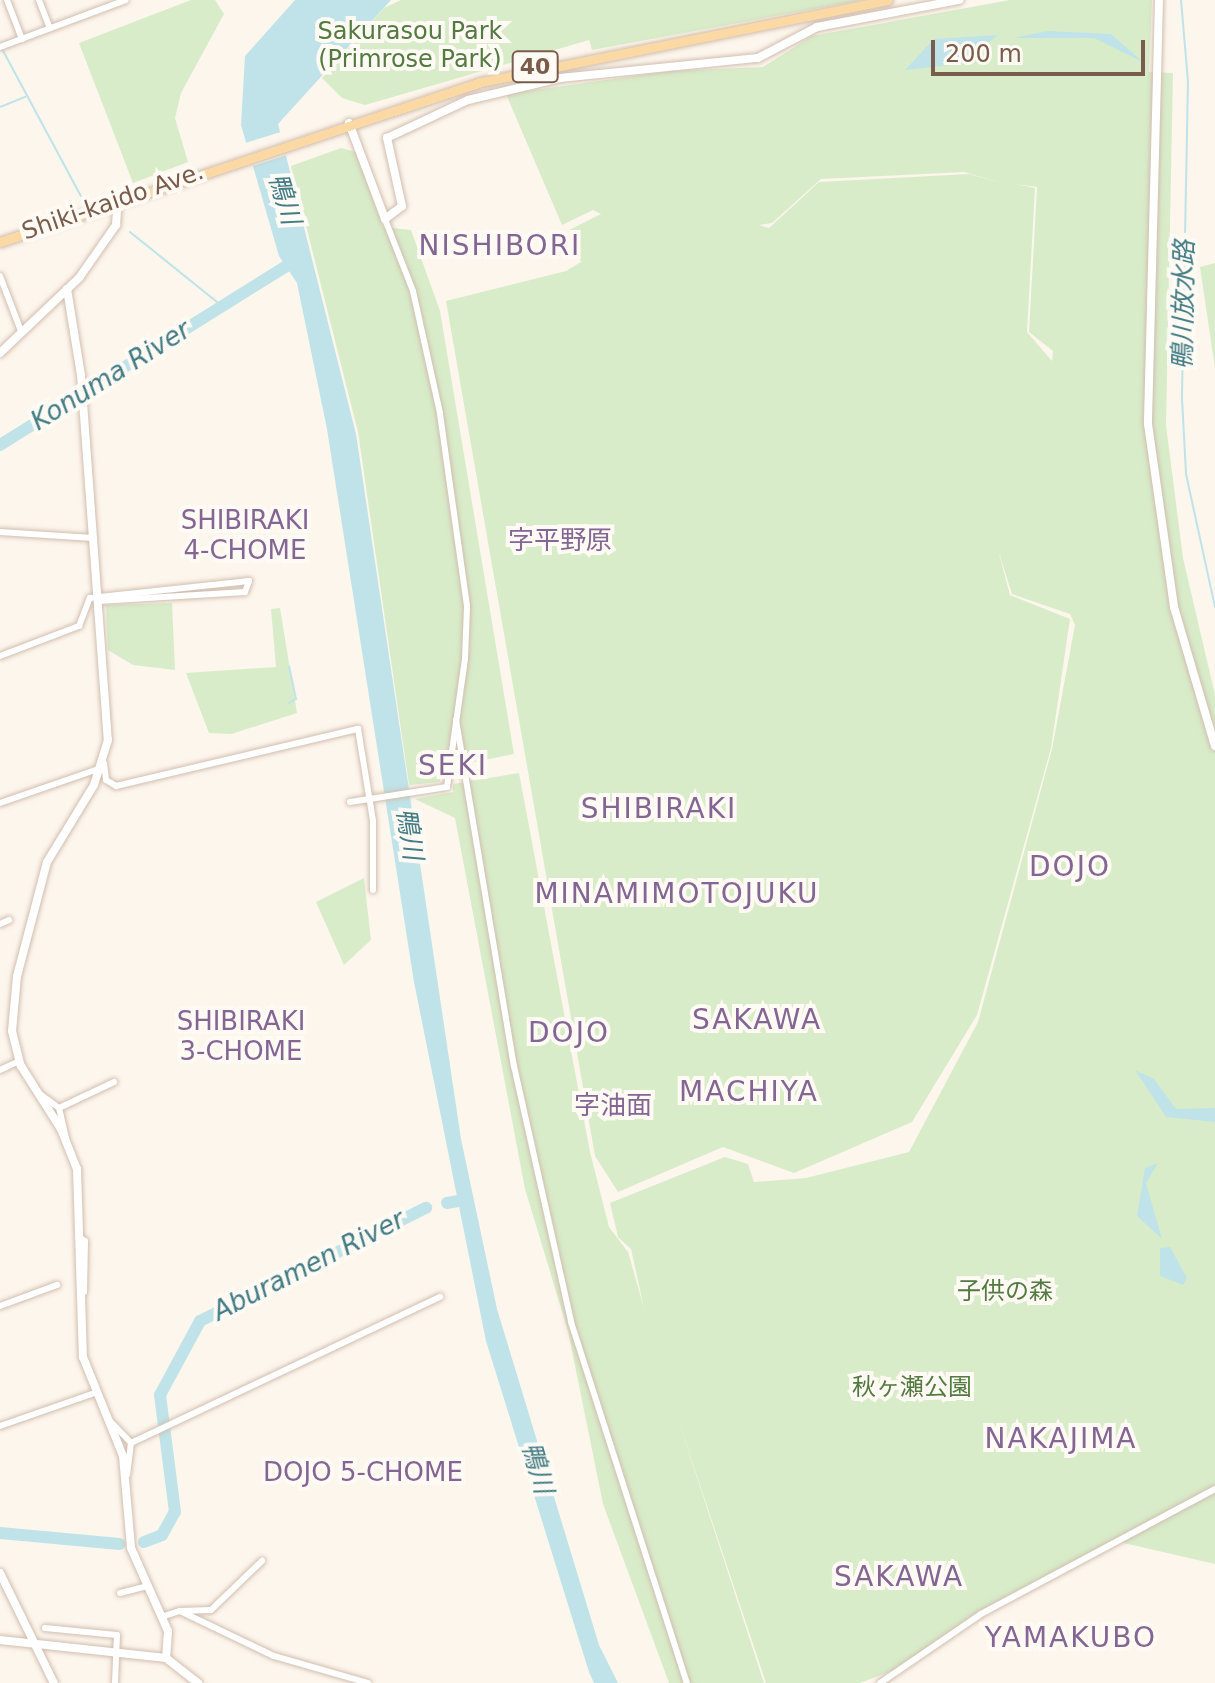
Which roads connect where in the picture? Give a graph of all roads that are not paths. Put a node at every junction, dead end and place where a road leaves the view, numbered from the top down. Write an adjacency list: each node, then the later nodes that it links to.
1 (7, 0): 8 (street)
2 (39, 0): 7 (street)
3 (126, 0): 7 (street)
4 (888, 0): 10 (main road, 40)
5 (959, 0): 12 (street)
6 (1159, 0): 23 (street)
7 (50, 28): 8 (street)
8 (22, 39): 9 (street)
9 (0, 47)
10 (348, 122): 11 (main road, Shiki-kaido Ave. / 40); 12 (street)
11 (118, 199): 13 (main road, Shiki-kaido Ave. / 40); 15 (street)
12 (385, 219): 22 (street)
13 (0, 242)
14 (0, 276): 16 (street)
15 (67, 289): 16 (street); 19 (street)
16 (21, 331): 17 (street)
17 (0, 353)
18 (0, 532): 19 (street)
19 (93, 538): 20 (street)
20 (98, 599): 20 (street); 21 (street); 24 (street)
21 (0, 656)
22 (456, 720): 25 (street); 61 (street)
23 (1215, 746)
24 (102, 765): 25 (street); 27 (street); 31 (street)
25 (370, 799): 26 (street); 28 (street)
26 (352, 802)
27 (0, 803)
28 (373, 890)
29 (9, 920): 30 (street)
30 (0, 924)
31 (19, 1061): 32 (street); 34 (street)
32 (0, 1070)
33 (114, 1082): 35 (street)
34 (37, 1092): 35 (street); 36 (street)
35 (59, 1108): 36 (street)
36 (67, 1142): 40 (street)
37 (57, 1285): 39 (street)
38 (440, 1297): 43 (street)
39 (0, 1306)
40 (95, 1393): 41 (street); 42 (street)
41 (109, 1420): 43 (street); 44 (street)
42 (0, 1426)
43 (131, 1443): 44 (street)
44 (127, 1475): 48 (street)
45 (1215, 1489): 62 (street)
46 (262, 1561): 50 (street)
47 (0, 1573): 54 (street)
48 (144, 1587): 49 (street); 51 (street)
49 (120, 1593)
50 (180, 1611): 51 (street); 60 (street)
51 (161, 1617): 56 (street)
52 (45, 1628): 55 (street)
53 (0, 1640): 54 (street)
54 (34, 1643): 55 (street); 57 (street)
55 (118, 1651): 56 (street); 58 (street)
56 (166, 1658): 59 (street)
57 (54, 1683)
58 (115, 1683)
59 (198, 1683)
60 (368, 1683)
61 (687, 1683)
62 (880, 1683)

